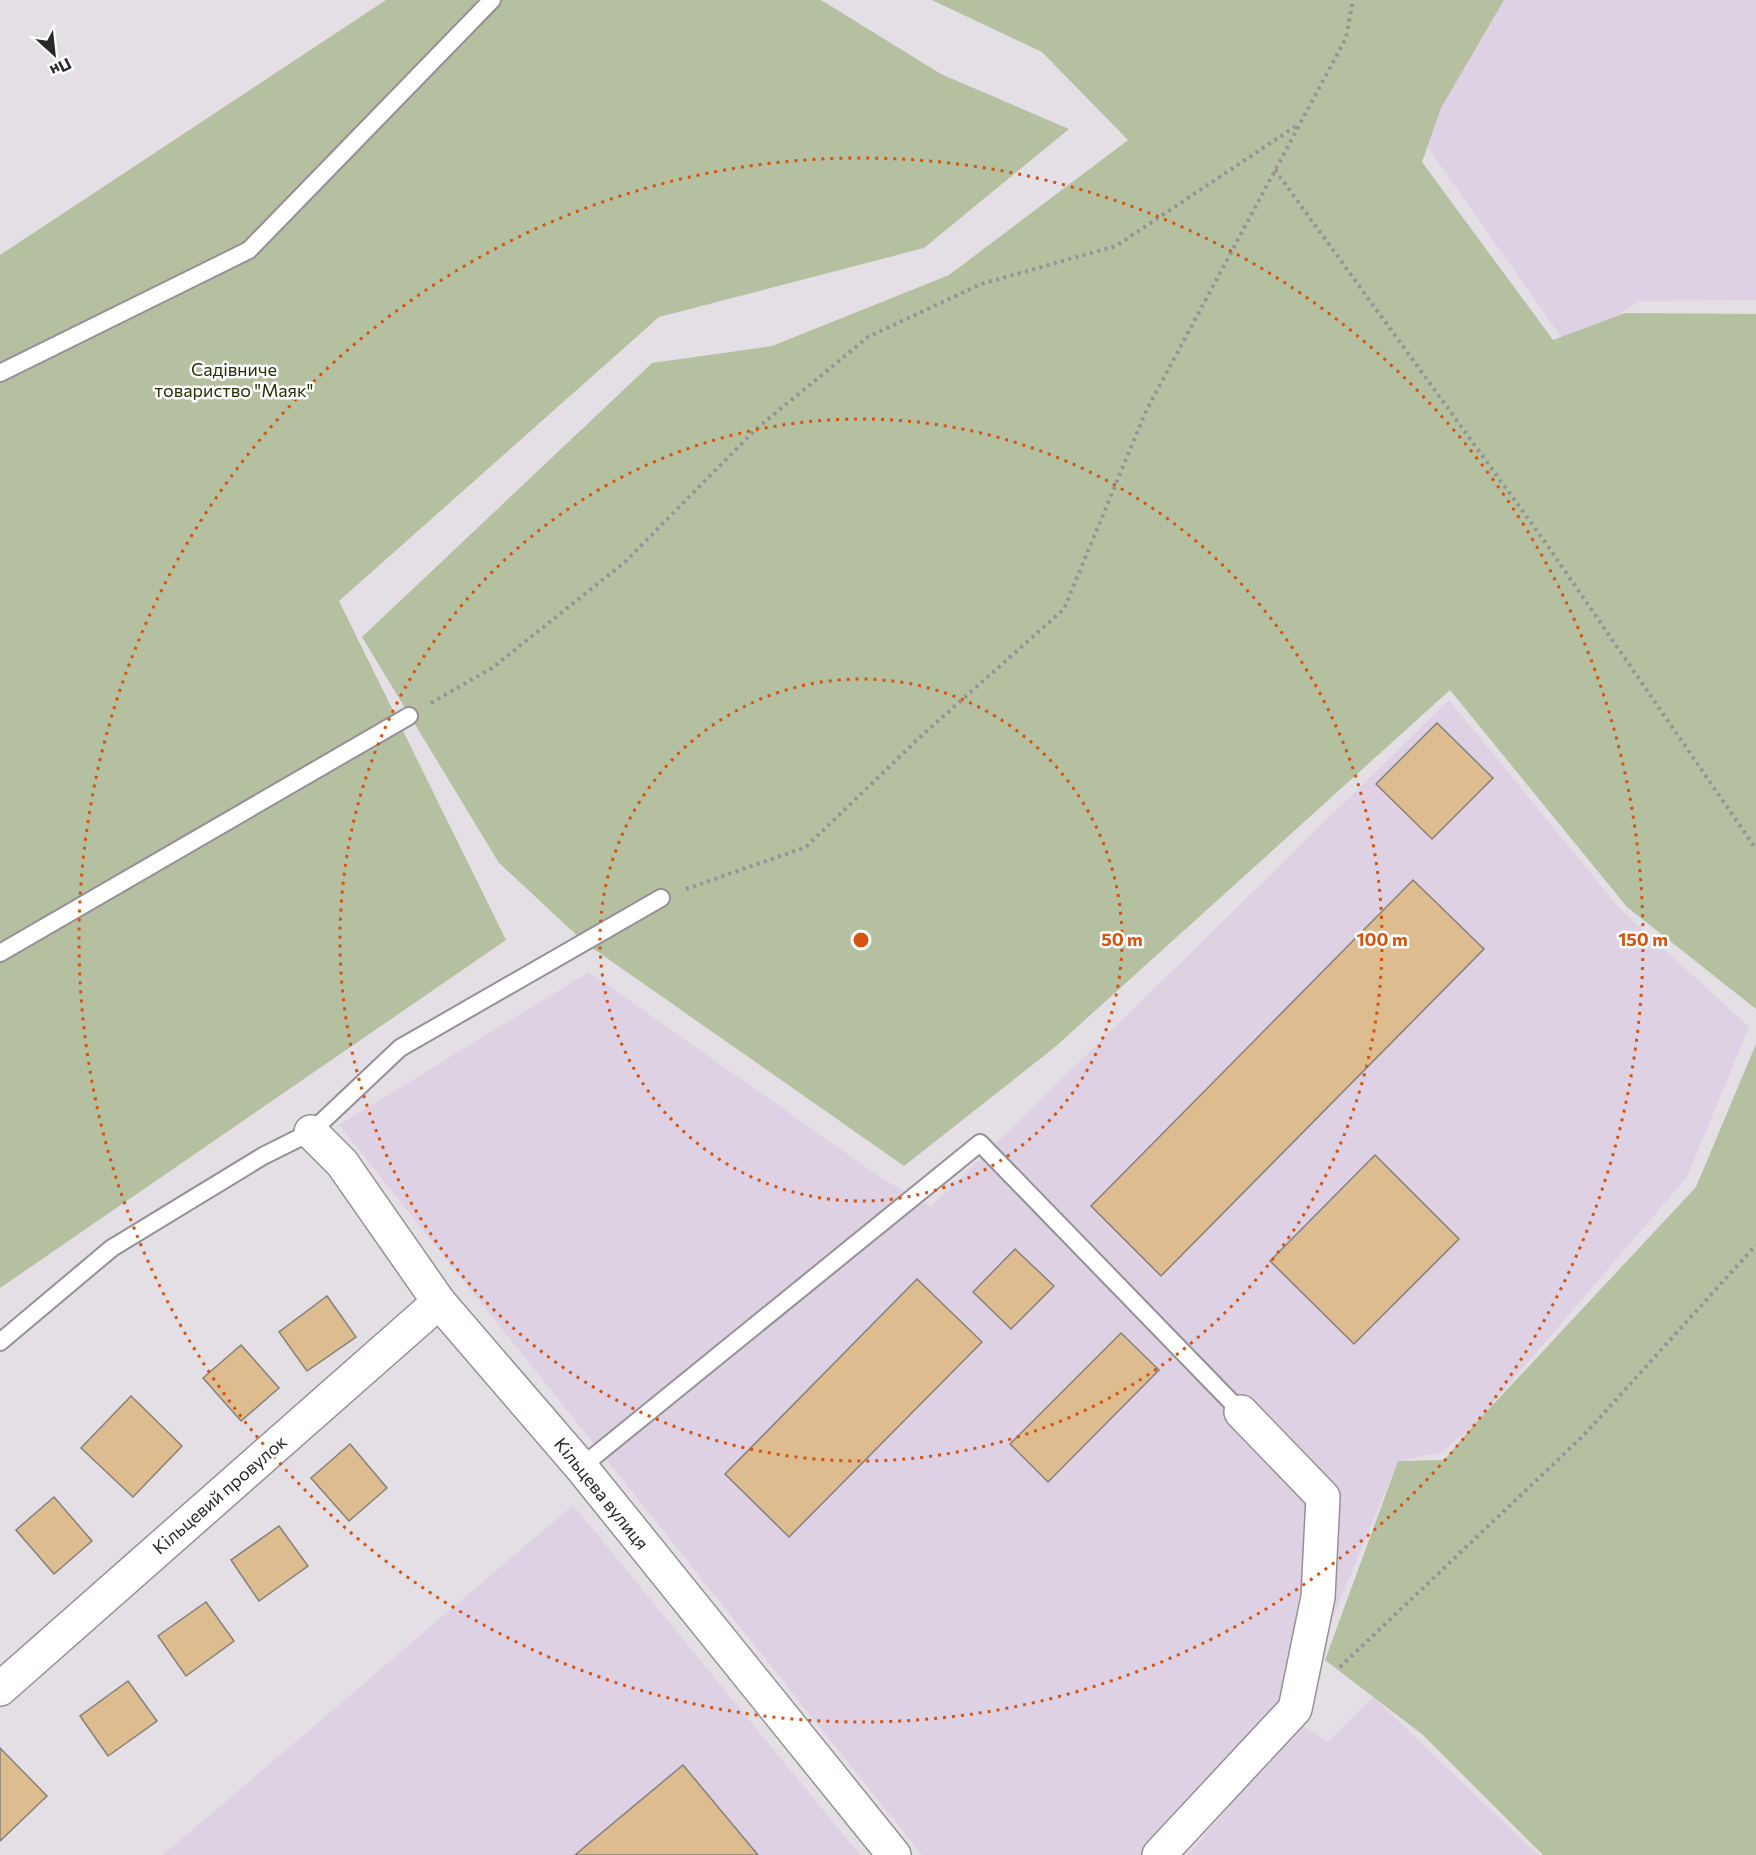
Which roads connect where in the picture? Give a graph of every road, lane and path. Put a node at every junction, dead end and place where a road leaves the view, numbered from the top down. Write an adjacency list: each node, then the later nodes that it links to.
1 (492, 0): 5 (lane)
2 (1353, 0): 3 (path)
3 (1300, 123): 4 (path); 6 (path)
4 (1275, 170): 7 (path); 8 (path)
5 (0, 373)
6 (409, 716): 9 (lane)
7 (1756, 849)
8 (662, 898): 10 (lane)
9 (0, 952)
10 (311, 1132): 12 (street, Кільцева вулиця); 13 (lane)
11 (1756, 1245): 16 (path)
12 (439, 1302): 15 (street, Кільцева вулиця); 17 (street, Кільцевий провулок)
13 (0, 1342)
14 (1241, 1412): 15 (lane); 19 (street)
15 (581, 1467): 18 (street, Кільцева вулиця)
16 (1338, 1669)
17 (0, 1689)
18 (894, 1855)
19 (1159, 1855)

